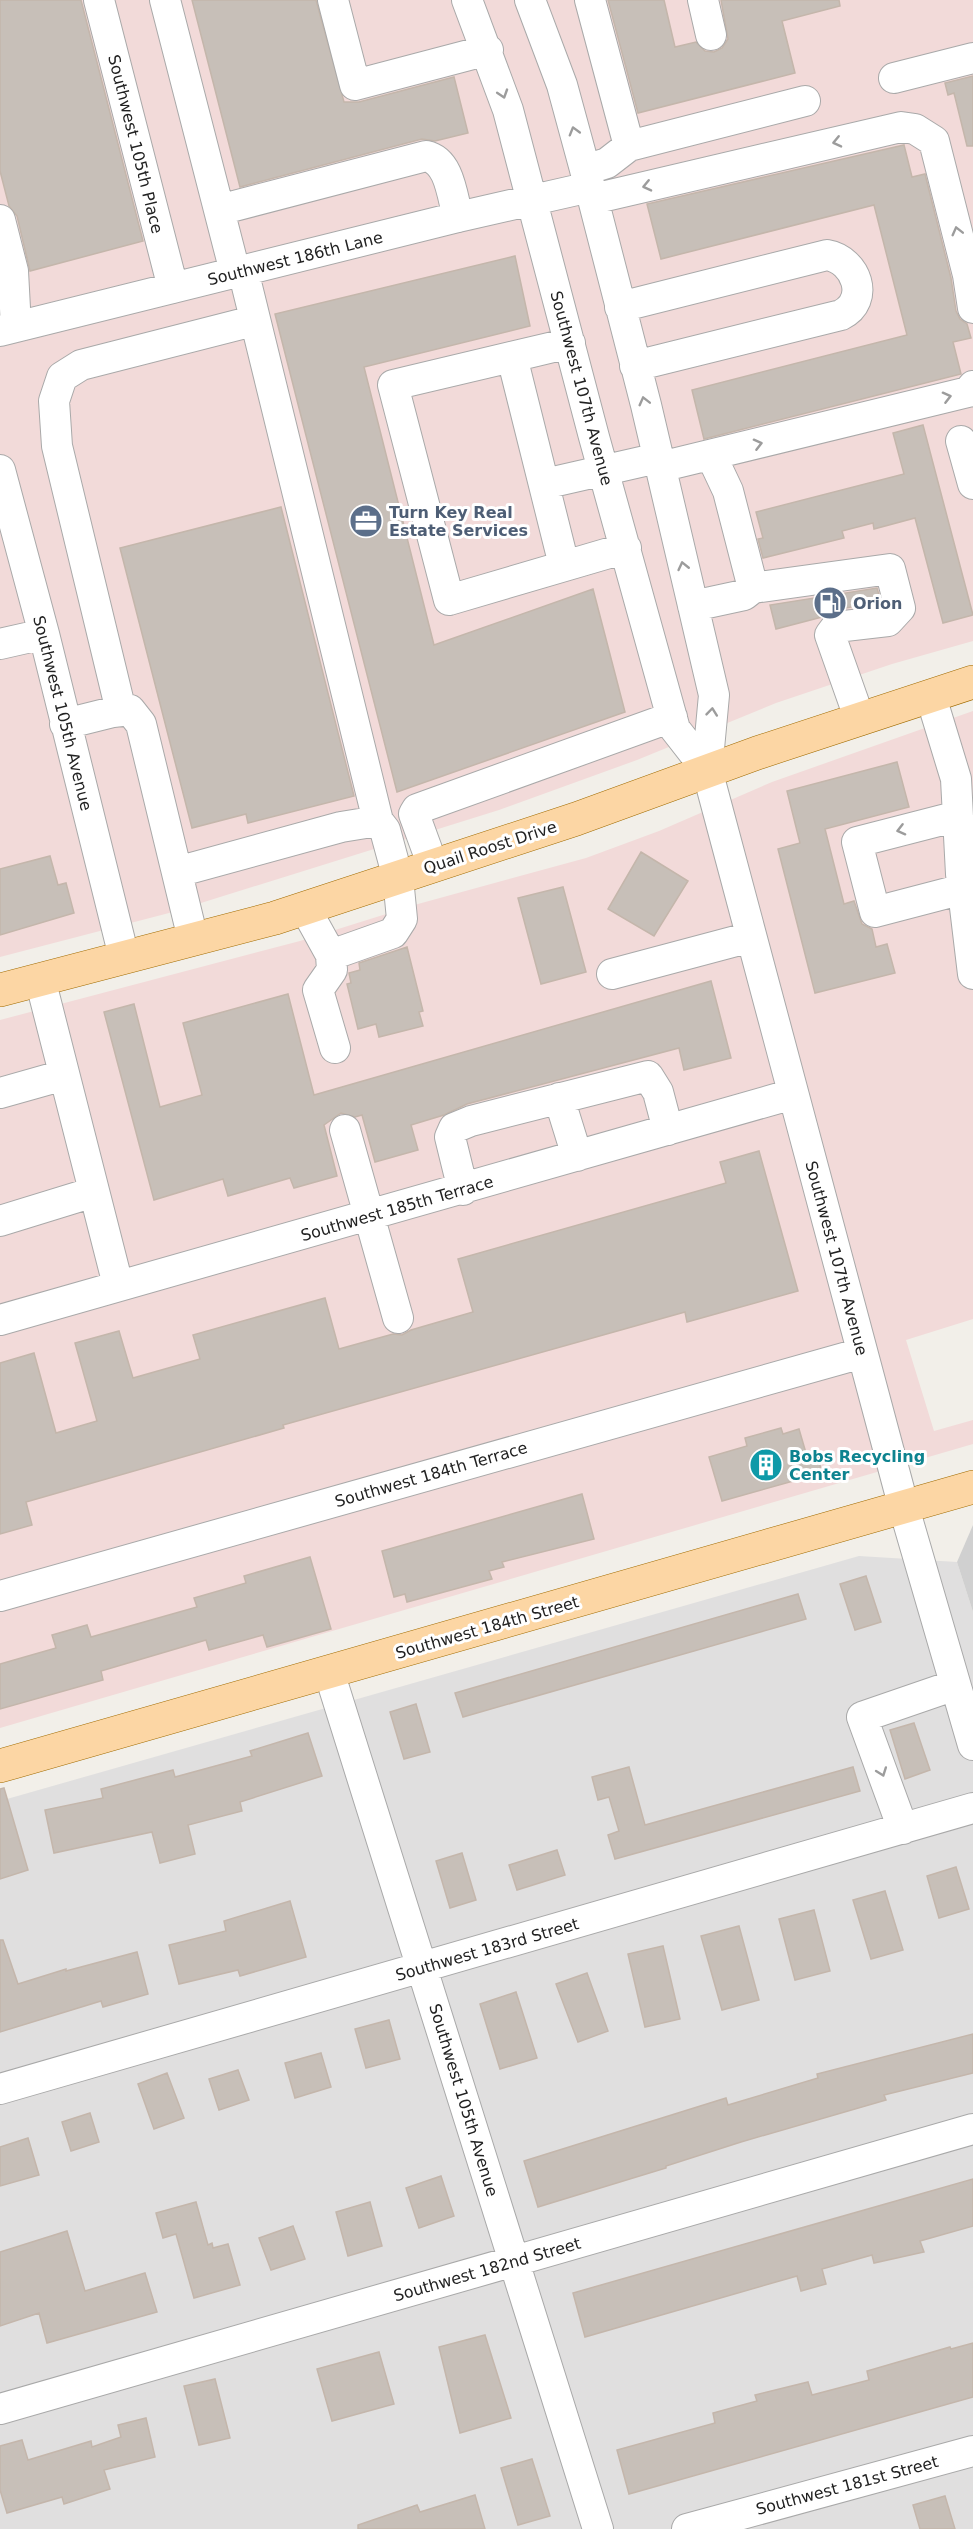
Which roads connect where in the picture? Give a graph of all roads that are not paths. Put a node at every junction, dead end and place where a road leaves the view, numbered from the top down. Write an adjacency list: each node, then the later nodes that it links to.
1 (99, 0): 20 (street, Southwest 105th Place)
2 (165, 0): 16 (street)
3 (333, 0): 9 (street)
4 (467, 0): 9 (street, Southwest 107th Avenue)
5 (530, 0): 14 (street, Southwest 107th Avenue, one-way to 5)
6 (590, 0): 13 (street)
7 (703, 0): 8 (street)
8 (711, 35)
9 (488, 50): 15 (street, Southwest 107th Avenue, one-way to 15)
10 (973, 58): 11 (street)
11 (894, 78)
12 (805, 101): 13 (street)
13 (629, 146): 14 (street)
14 (589, 185): 15 (street, Southwest 186th Lane); 21 (street, Southwest 107th Avenue); 22 (street, one-way to 14)
15 (532, 200): 17 (street, Southwest 186th Lane); 25 (street, Southwest 107th Avenue)
16 (219, 210): 17 (street); 19 (street)
17 (458, 217): 19 (street, Southwest 186th Lane)
18 (0, 219): 24 (street)
19 (239, 271): 20 (street, Southwest 186th Lane); 23 (street)
20 (173, 288): 24 (street, Southwest 186th Lane)
21 (620, 307): 27 (street, Southwest 107th Avenue); 27 (street)
22 (973, 308)
23 (254, 321): 44 (street); 50 (street)
24 (8, 329)
25 (570, 344): 26 (street); 33 (street, Southwest 107th Avenue)
26 (512, 357): 34 (street); 37 (street)
27 (635, 366): 31 (street, Southwest 107th Avenue, one-way to 27)
28 (973, 386): 30 (street, one-way to 28)
29 (962, 441): 35 (street)
30 (711, 455): 31 (street); 38 (street)
31 (659, 463): 33 (street); 39 (street, Southwest 107th Avenue, one-way to 31)
32 (0, 470): 40 (street, Southwest 105th Avenue)
33 (603, 471): 34 (street); 36 (street, Southwest 107th Avenue)
34 (544, 484): 37 (street)
35 (973, 484)
36 (626, 548): 37 (street); 45 (street, Southwest 107th Avenue)
37 (564, 565)
38 (753, 588): 39 (street); 46 (street)
39 (693, 606): 48 (street, Southwest 107th Avenue, one-way to 39)
40 (44, 634): 41 (street); 47 (street, Southwest 105th Avenue)
41 (0, 644)
42 (973, 682): 43 (main road, Quail Roost Drive)
43 (930, 696): 46 (main road, Quail Roost Drive); 49 (street)
44 (121, 711): 47 (street); 52 (street)
45 (672, 717): 48 (street, Southwest 107th Avenue); 51 (street)
46 (860, 720): 48 (main road, Quail Roost Drive)
47 (66, 724): 59 (street, Southwest 105th Avenue)
48 (707, 770): 51 (main road, Quail Roost Drive); 56 (street, Southwest 107th Avenue)
49 (958, 816): 54 (street); 54 (street, one-way to 54)
50 (378, 821): 52 (street); 53 (street)
51 (433, 866): 53 (main road, Quail Roost Drive)
52 (177, 872): 57 (street)
53 (398, 878): 55 (main road, Quail Roost Drive); 58 (street)
54 (963, 889): 61 (street)
55 (305, 908): 57 (main road, Quail Roost Drive); 58 (street)
56 (751, 938): 60 (street); 67 (street, Southwest 107th Avenue)
57 (193, 939): 59 (main road, Quail Roost Drive)
58 (331, 955): 64 (street)
59 (124, 957): 62 (main road, Quail Roost Drive)
60 (612, 974)
61 (973, 974)
62 (39, 979): 63 (main road, Quail Roost Drive); 65 (street)
63 (0, 990)
64 (335, 1048)
65 (64, 1076): 66 (street); 73 (street)
66 (0, 1093)
67 (793, 1094): 70 (street, Southwest 185th Terrace); 79 (street, Southwest 107th Avenue)
68 (559, 1098): 70 (street); 71 (street); 72 (street)
69 (345, 1130): 74 (street)
70 (668, 1130): 71 (street, Southwest 185th Terrace)
71 (577, 1156): 72 (street, Southwest 185th Terrace)
72 (463, 1190): 74 (street, Southwest 185th Terrace)
73 (94, 1192): 75 (street); 76 (street)
74 (370, 1216): 76 (street, Southwest 185th Terrace); 77 (street)
75 (0, 1221)
76 (118, 1285): 78 (street, Southwest 185th Terrace)
77 (398, 1318)
78 (0, 1320)
79 (861, 1353): 81 (street, Southwest 107th Avenue); 82 (street, Southwest 184th Terrace)
80 (973, 1487): 81 (main road, Southwest 184th Street)
81 (903, 1508): 83 (main road, Southwest 184th Street); 84 (street, Southwest 107th Avenue)
82 (0, 1596)
83 (329, 1672): 86 (main road, Southwest 184th Street); 89 (street, Southwest 105th Avenue)
84 (956, 1685): 85 (street, Southwest 107th Avenue); 88 (street, one-way to 88)
85 (973, 1745)
86 (0, 1766)
87 (973, 1808): 88 (street, Southwest 183rd Street)
88 (903, 1829): 89 (street, Southwest 183rd Street)
89 (423, 1967): 90 (street, Southwest 183rd Street); 92 (street, Southwest 105th Avenue)
90 (0, 2089)
91 (973, 2129): 92 (street, Southwest 182nd Street)
92 (514, 2262): 93 (street, Southwest 182nd Street); 95 (street, Southwest 105th Avenue)
93 (0, 2409)
94 (973, 2451): 96 (street, Southwest 181st Street)
95 (598, 2529)
96 (687, 2529)

